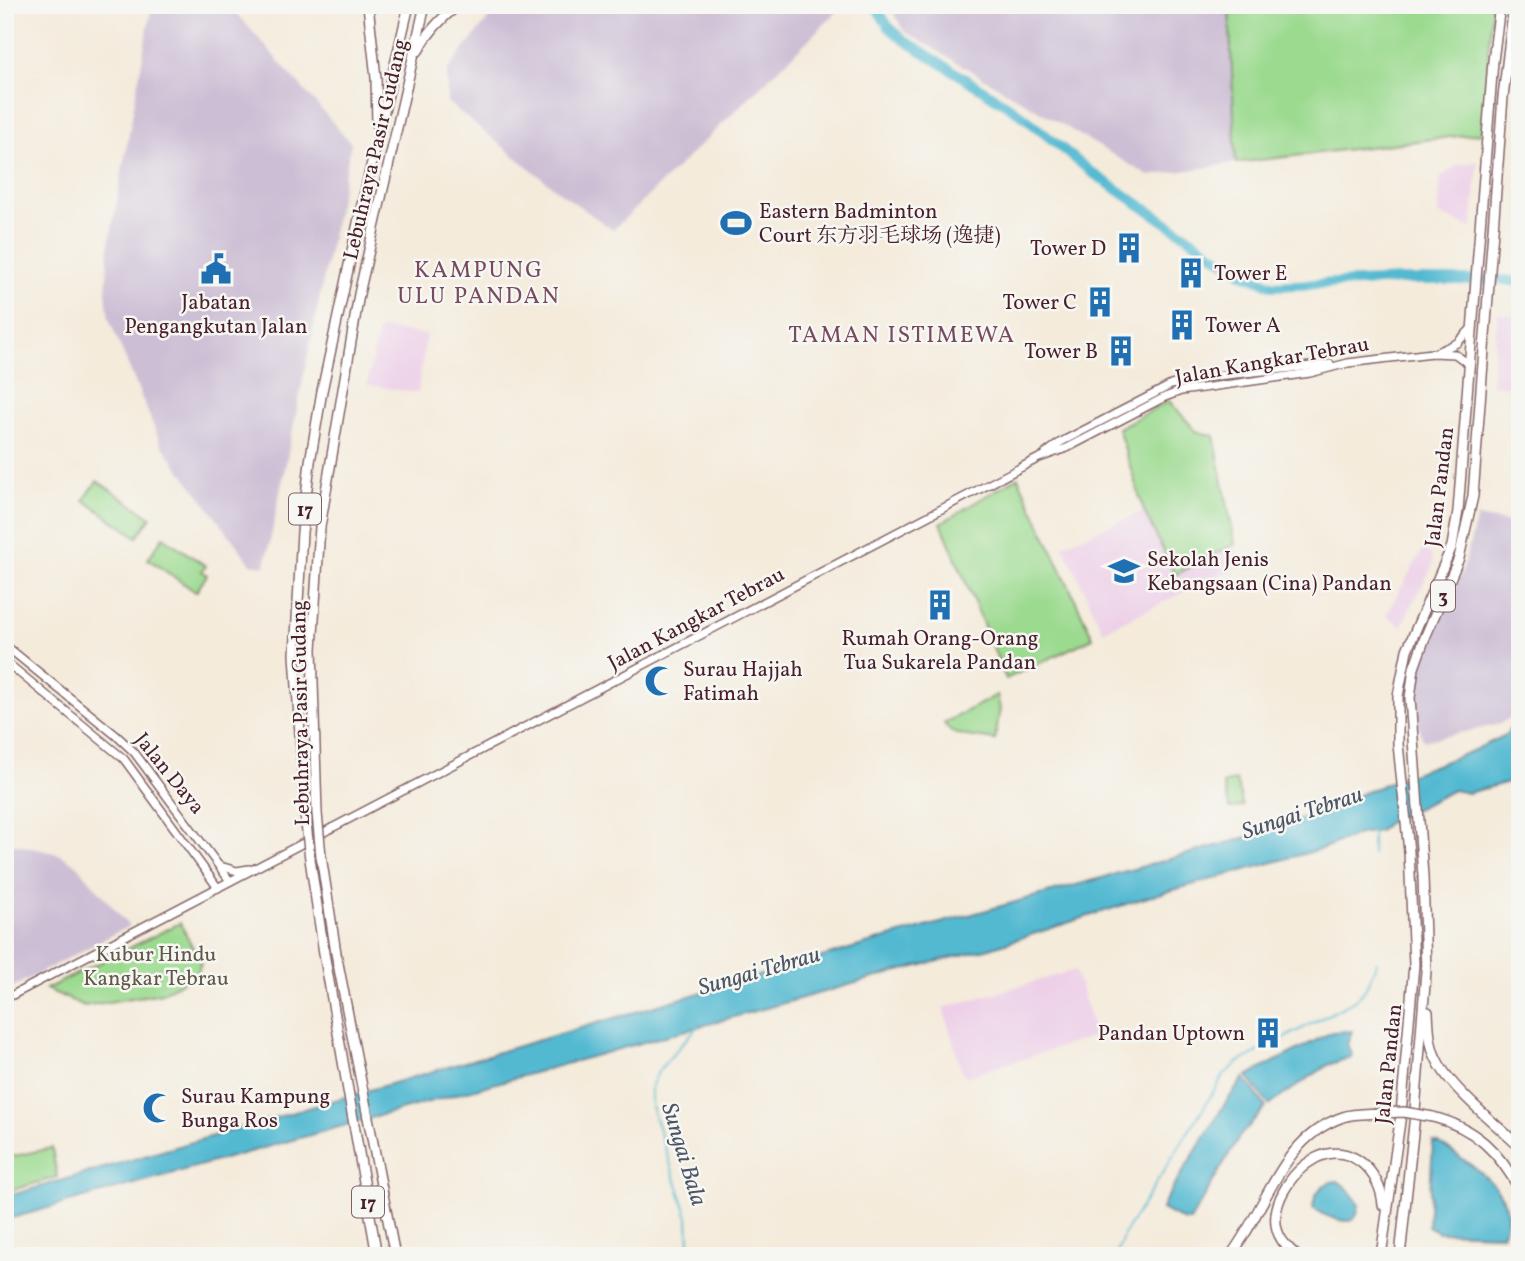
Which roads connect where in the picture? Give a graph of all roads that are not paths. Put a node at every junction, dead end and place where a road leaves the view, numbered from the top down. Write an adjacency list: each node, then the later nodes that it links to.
1 (368, 5): 8 (highway)
2 (409, 5): 8 (highway, Lebuhraya Pasir Gudang / 17)
3 (425, 5): 7 (highway, Lebuhraya Pasir Gudang / 17)
4 (458, 5): 7 (highway)
5 (1500, 5): 9 (highway, Jalan Pandan / 3)
6 (1514, 5): 22 (highway, Jalan Pandan / 3)
7 (413, 62): 28 (highway, Lebuhraya Pasir Gudang / 17, bridge)
8 (376, 139): 27 (highway, Lebuhraya Pasir Gudang / 17, bridge)
9 (1473, 324): 10 (main road, Jalan Kangkar Tebrau); 11 (highway, Jalan Pandan / 3)
10 (1432, 353): 11 (main road, Jalan Kangkar Tebrau); 17 (main road, Jalan Kangkar Tebrau)
11 (1470, 365): 26 (highway, Jalan Pandan / 3)
12 (5, 645): 15 (main road, Jalan Daya)
13 (5, 661): 14 (main road, Jalan Daya)
14 (142, 782): 15 (main road); 18 (main road, Jalan Daya)
15 (156, 782): 16 (main road, Jalan Daya)
16 (219, 865): 17 (main road); 19 (main road, Jalan Daya)
17 (255, 868): 19 (main road, Jalan Kangkar Tebrau)
18 (208, 872): 20 (main road, Jalan Daya); 21 (main road)
19 (230, 881): 20 (main road, Jalan Kangkar Tebrau)
20 (218, 888): 21 (main road, Jalan Kangkar Tebrau)
21 (200, 898): 23 (main road, Jalan Kangkar Tebrau)
22 (1426, 971): 24 (highway); 32 (highway, Jalan Pandan / 3)
23 (5, 999)
24 (1520, 1147)
25 (1520, 1191): 29 (highway, bridge)
26 (1384, 1221): 30 (highway); 31 (highway, Jalan Pandan / 3)
27 (377, 1256)
28 (395, 1256)
29 (1230, 1256)
30 (1297, 1256)
31 (1381, 1256)
32 (1399, 1256)

